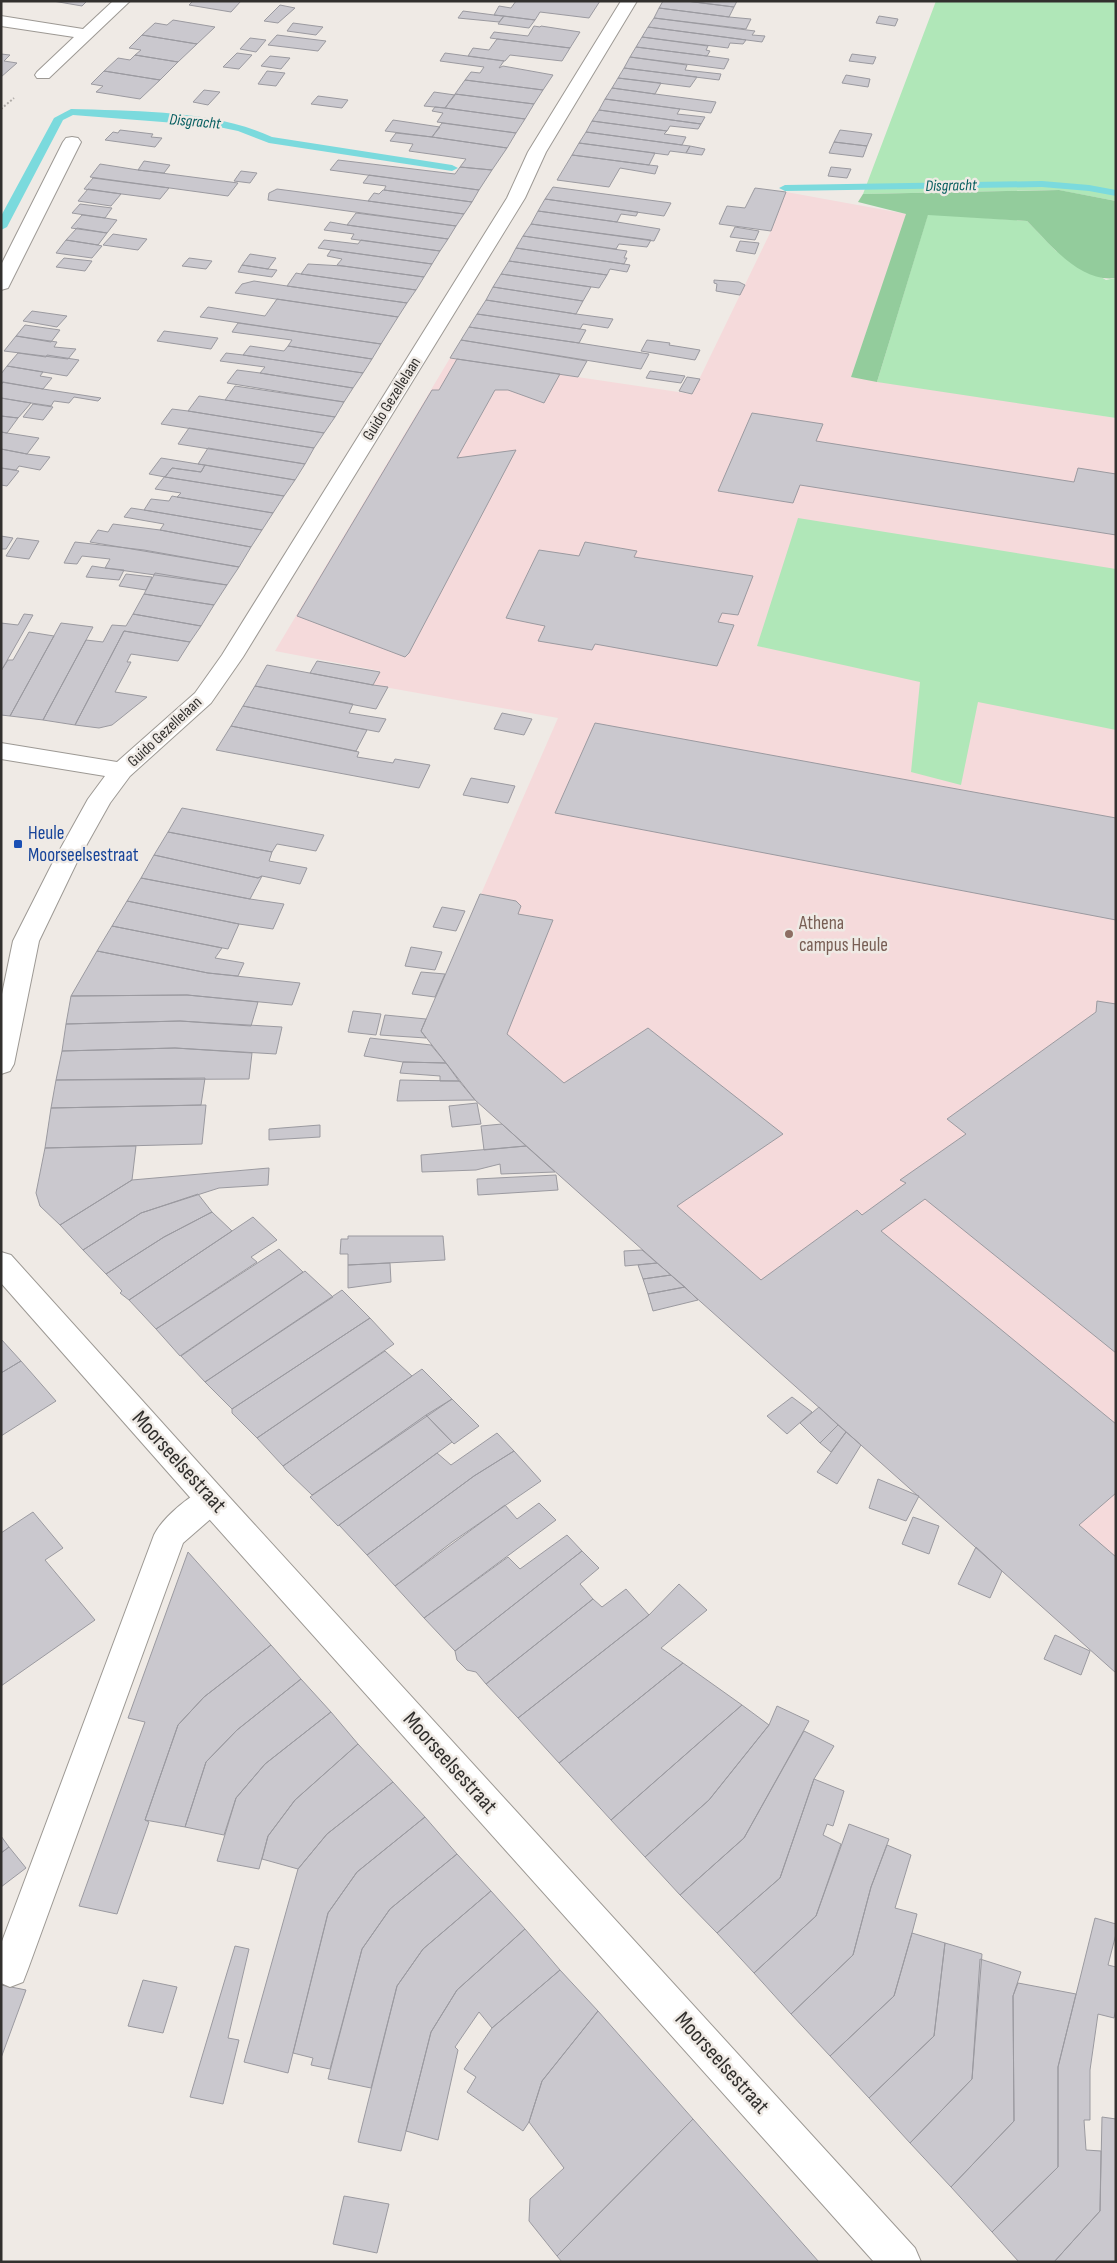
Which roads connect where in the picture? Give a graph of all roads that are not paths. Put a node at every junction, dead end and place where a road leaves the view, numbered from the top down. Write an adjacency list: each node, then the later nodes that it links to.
1 (122, 1): 4 (street)
2 (629, 1): 9 (street, Guido Gezellelaan)
3 (1, 21): 4 (street)
4 (85, 34): 5 (street)
5 (43, 76)
6 (72, 142): 7 (street)
7 (1, 284)
8 (1, 750): 9 (street)
9 (122, 771): 10 (street)
10 (1, 1064)
11 (1, 1262): 12 (street, Moorseelsestraat)
12 (211, 1499): 13 (street); 14 (street, Moorseelsestraat)
13 (10, 1969)
14 (901, 2262)

